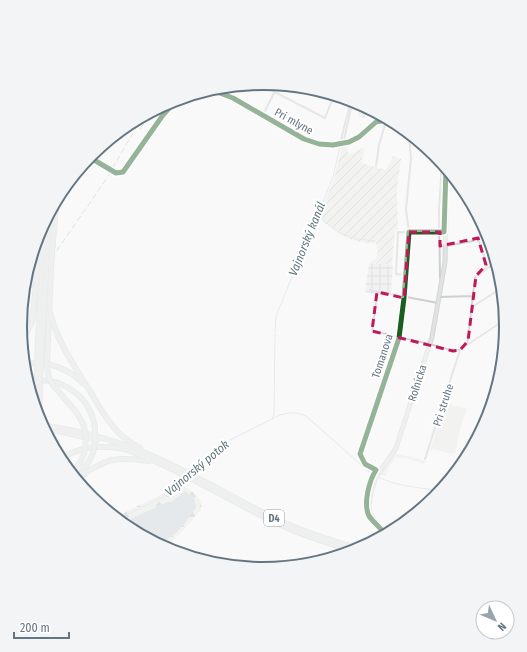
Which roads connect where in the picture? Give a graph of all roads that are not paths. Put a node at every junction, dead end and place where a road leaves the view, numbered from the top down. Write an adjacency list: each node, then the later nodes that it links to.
1 (271, 90): 2 (street)
2 (275, 92): 4 (street); 7 (street)
3 (222, 93): 7 (street, Pri mlyne)
4 (332, 100)
5 (351, 107): 11 (street)
6 (167, 111): 12 (street)
7 (263, 115): 11 (street, Pri mlyne)
8 (382, 121): 11 (street, Pri mlyne)
9 (384, 122): 13 (street)
10 (409, 140): 18 (street, Tomanova)
11 (342, 144)
12 (95, 160)
13 (376, 166)
14 (442, 171): 19 (street, Roľnícka)
15 (447, 177): 20 (street, Roľnícka)
16 (55, 214): 34 (highway, bridge)
17 (49, 225): 45 (highway, bridge)
18 (409, 232): 19 (street); 31 (street, Tomanova); 31 (street)
19 (440, 232): 20 (street); 25 (street, Roľnícka)
20 (446, 233): 24 (street, Roľnícka)
21 (482, 235): 23 (street)
22 (44, 238): 46 (highway, bridge)
23 (478, 238): 24 (street); 27 (street)
24 (446, 247): 25 (street); 29 (street, Roľnícka)
25 (440, 248): 29 (street, Roľnícka)
26 (38, 256): 32 (highway, bridge)
27 (486, 265): 28 (street); 30 (street)
28 (490, 267): 30 (street)
29 (442, 269): 38 (street, Roľnícka)
30 (485, 270): 37 (street)
31 (406, 275): 39 (street, Tomanova)
32 (36, 285): 44 (highway); 46 (highway)
33 (370, 290): 36 (street)
34 (50, 291): 42 (highway); 45 (highway)
35 (497, 291): 41 (street)
36 (377, 292): 39 (street); 47 (street)
37 (473, 296): 38 (street); 41 (street)
38 (439, 297): 40 (street, Roľnícka)
39 (404, 298): 40 (street); 47 (street, Tomanova)
40 (438, 303): 48 (street, Roľnícka)
41 (472, 307): 49 (street)
42 (49, 308): 56 (highway); 65 (highway, bridge)
43 (500, 323): 49 (street)
44 (27, 331)
45 (42, 332): 52 (highway)
46 (38, 337): 52 (highway)
47 (399, 338): 48 (street); 70 (street, Tomanova)
48 (430, 344): 50 (street); 70 (street, Roľnícka)
49 (467, 345): 50 (street)
50 (460, 350): 63 (street, Pri struhe)
51 (30, 364): 56 (highway)
52 (39, 364): 54 (highway)
53 (34, 380): 67 (highway, bridge)
54 (38, 380): 55 (highway); 57 (highway)
55 (37, 393)
56 (92, 395): 61 (highway)
57 (38, 397)
58 (49, 426): 61 (highway, D4)
59 (50, 429): 60 (highway, D4)
60 (125, 449): 62 (highway); 64 (highway, D4)
61 (150, 455): 66 (highway, D4)
62 (66, 456)
63 (425, 459)
64 (155, 461): 66 (highway, D4); 68 (highway)
65 (75, 469)
66 (184, 473): 69 (highway, D4)
67 (79, 474)
68 (80, 475)
69 (192, 476): 72 (highway, D4); 73 (highway, D4)
70 (377, 476): 71 (street)
71 (384, 530)
72 (350, 546)
73 (345, 548)

